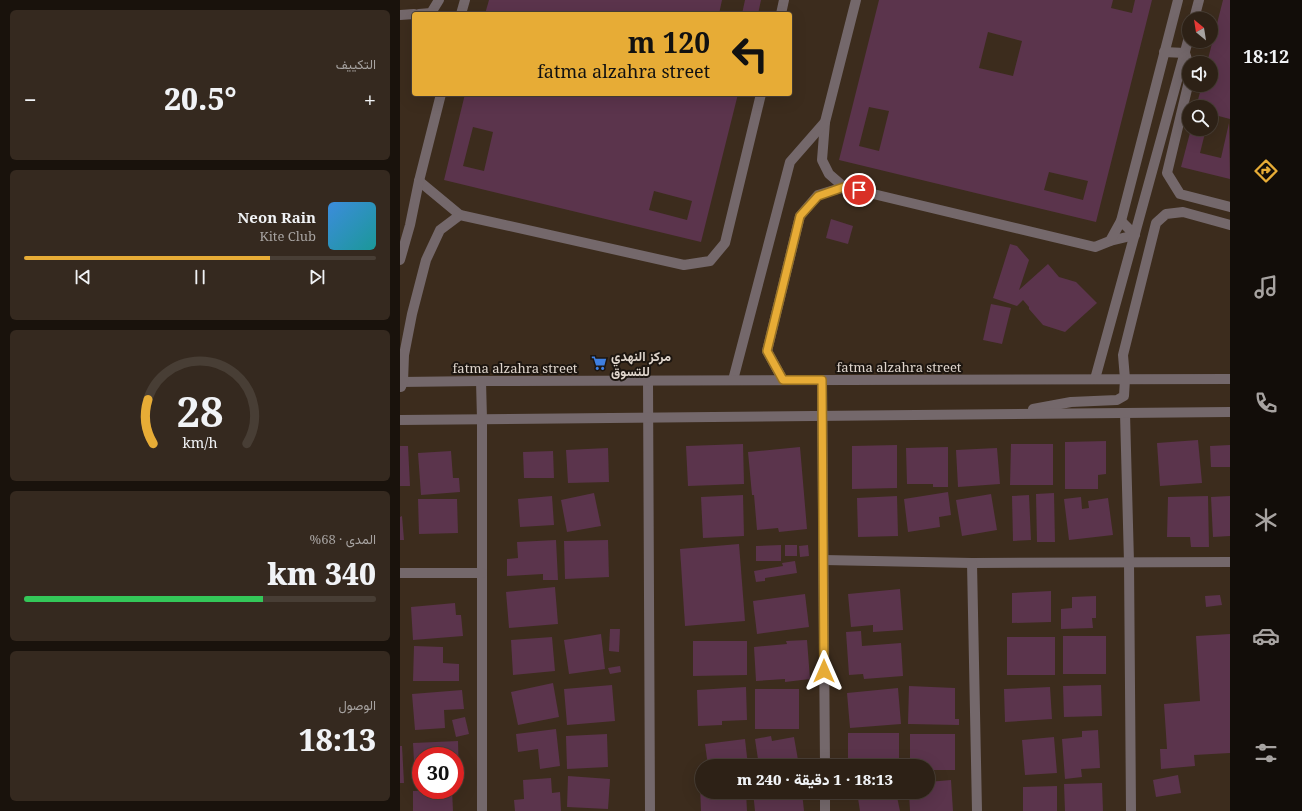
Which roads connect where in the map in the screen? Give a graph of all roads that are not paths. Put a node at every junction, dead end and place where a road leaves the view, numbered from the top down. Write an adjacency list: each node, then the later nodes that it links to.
1 (439, 0): 7 (street)
2 (465, 0): 8 (street)
3 (784, 0): 9 (street)
4 (856, 0): 20 (street)
5 (1178, 0): 14 (street)
6 (1199, 0): 10 (street)
7 (433, 12)
8 (462, 12)
9 (781, 12)
10 (1196, 12)
11 (412, 14): 12 (street)
12 (400, 15)
13 (1186, 48): 15 (street)
14 (1164, 52): 15 (street); 25 (street)
15 (1185, 53): 16 (street); 35 (street)
16 (1186, 56)
17 (1186, 92): 23 (street)
18 (440, 96): 21 (street)
19 (761, 96): 24 (street)
20 (825, 122): 22 (street); 32 (street)
21 (419, 181): 24 (street); 28 (street)
22 (844, 187): 27 (street); 33 (street)
23 (1230, 207)
24 (460, 215): 29 (street)
25 (1121, 221): 27 (street); 27 (street)
26 (1230, 225): 30 (street)
27 (1110, 241)
28 (400, 260)
29 (402, 351): 38 (street)
30 (1125, 379): 31 (street, fatma alzahra street); 35 (street, fatma alzahra street); 41 (street)
31 (1230, 379)
32 (733, 380): 33 (street, fatma alzahra street); 37 (street, fatma alzahra street)
33 (783, 380): 34 (street, fatma alzahra street)
34 (822, 380): 35 (street, fatma alzahra street); 42 (street)
35 (1095, 380)
36 (481, 381): 37 (street, fatma alzahra street); 38 (street, fatma alzahra street); 44 (street)
37 (648, 381): 43 (street)
38 (401, 385)
39 (1230, 412): 40 (street)
40 (1125, 413): 41 (street); 47 (street)
41 (1010, 414): 42 (street)
42 (823, 416): 43 (street); 46 (street)
43 (648, 417): 44 (street); 55 (street)
44 (482, 419): 45 (street); 51 (street)
45 (400, 420)
46 (824, 560): 49 (street); 52 (street)
47 (1129, 562): 48 (street); 49 (street); 58 (street)
48 (1230, 562)
49 (972, 563): 57 (street)
50 (400, 573): 51 (street)
51 (482, 573): 54 (street)
52 (825, 759)
53 (825, 799): 56 (street)
54 (482, 811)
55 (650, 811)
56 (826, 811)
57 (977, 811)
58 (1131, 811)

